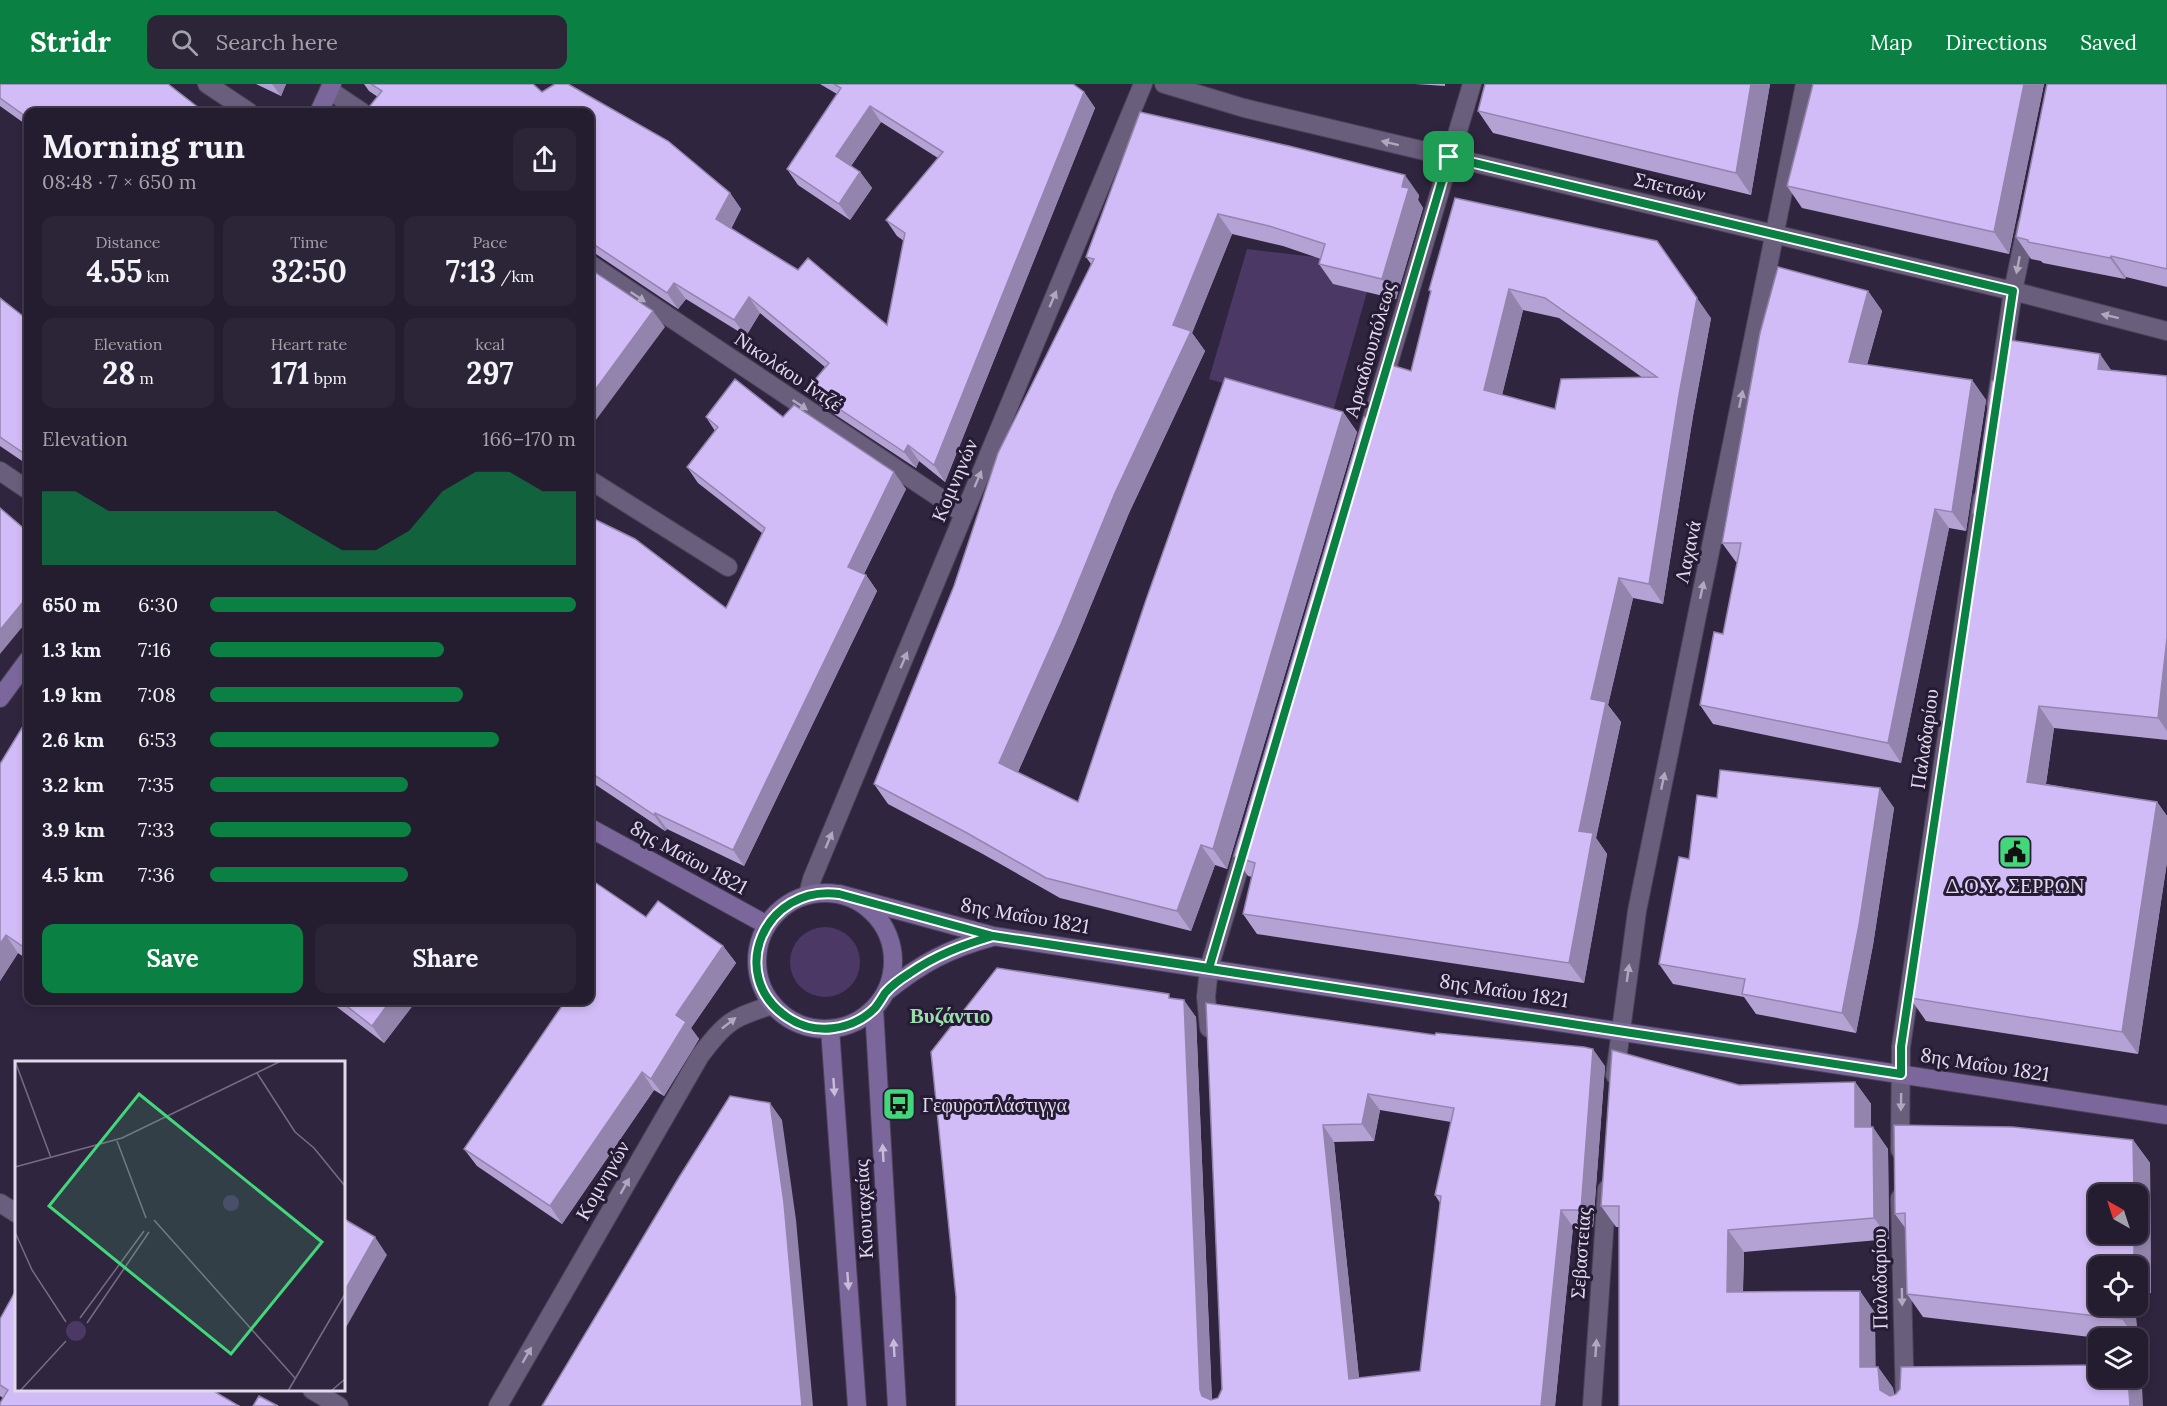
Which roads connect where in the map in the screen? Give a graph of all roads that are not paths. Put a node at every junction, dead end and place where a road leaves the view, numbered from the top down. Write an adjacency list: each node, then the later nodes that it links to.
1 (207, 84): 7 (street)
2 (1143, 84): 22 (street, Κομνηνών, one-way to 2)
3 (1164, 84): 10 (street, Σπετσών, one-way to 3)
4 (1472, 84): 10 (street, Αρκαδιουπόλεως)
5 (1805, 84): 12 (street, Λαχανά)
6 (331, 87): 8 (street); 9 (street)
7 (243, 108)
8 (321, 108)
9 (357, 108)
10 (1449, 157): 12 (street, Σπετσών); 17 (street, Αρκαδιουπόλεως)
11 (2029, 211): 14 (street, one-way to 14)
12 (1775, 234): 14 (street, Σπετσών); 37 (street, Λαχανά, one-way to 12)
13 (594, 267): 22 (street, Νικολάου Ιντζέ, one-way to 22)
14 (2013, 291): 15 (street, Σπετσών, one-way to 14); 16 (street)
15 (2167, 331)
16 (1994, 422)
17 (1361, 454)
18 (0, 471): 21 (street)
19 (1985, 481): 39 (street, Παλαδαρίου)
20 (594, 483): 23 (street)
21 (24, 487)
22 (964, 514): 28 (street, Κομνηνών, one-way to 22)
23 (728, 567)
24 (24, 665): 25 (street)
25 (0, 698)
26 (1253, 820): 32 (street)
27 (594, 830): 30 (street, 8ης Μαϊου 1821)
28 (808, 894): 29 (street); 30 (street)
29 (839, 894): 31 (street, 8ης Μαΐου 1821); 33 (street)
30 (767, 925): 34 (street)
31 (993, 936): 32 (street, 8ης Μαΐου 1821); 33 (street)
32 (1209, 968): 37 (street, 8ης Μαΐου 1821); 38 (street)
33 (886, 992): 35 (street)
34 (772, 1005): 36 (street); 47 (street, Κομνηνών, one-way to 34)
35 (874, 1008): 36 (street); 49 (street, Κιουταχείας, one-way to 35)
36 (830, 1029): 48 (street, Κιουταχείας, one-way to 48)
37 (1619, 1031): 39 (street, 8ης Μαΐου 1821); 40 (street)
38 (1209, 1044)
39 (1901, 1074): 41 (street, 8ης Μαΐου 1821); 51 (street, Παλαδαρίου, one-way to 51)
40 (1614, 1088)
41 (2167, 1115)
42 (1608, 1168): 50 (street, Σεβαστείας, one-way to 42)
43 (0, 1203): 44 (street)
44 (15, 1212)
45 (315, 1391): 46 (street)
46 (339, 1406)
47 (498, 1406)
48 (857, 1406)
49 (897, 1406)
50 (1592, 1406)
51 (1905, 1406)

